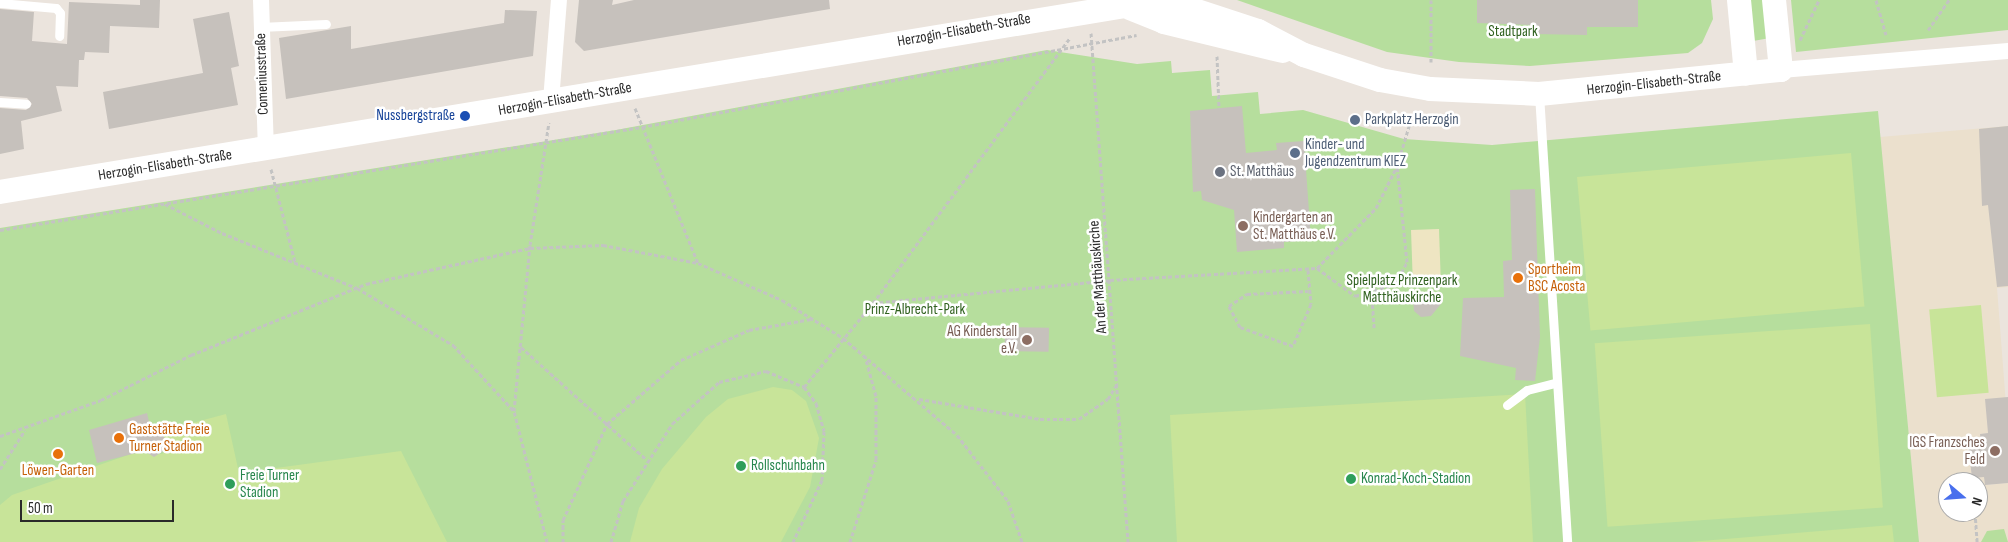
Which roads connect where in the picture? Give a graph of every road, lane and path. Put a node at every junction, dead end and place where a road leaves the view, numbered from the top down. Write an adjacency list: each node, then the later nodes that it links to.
1 (261, 0): 12 (street, Comeniusstraße)
2 (559, 0): 26 (street)
3 (1431, 0): 21 (path)
4 (1739, 0): 23 (street)
5 (1774, 0): 22 (street)
6 (1876, 0): 15 (path)
7 (1949, 0): 13 (path)
8 (0, 3): 16 (lane)
9 (1130, 4): 10 (street, Herzogin-Elisabeth-Straße); 24 (street, Herzogin-Elisabeth-Straße)
10 (1089, 10): 17 (path, An der Matthäuskirche); 18 (path); 26 (street, Herzogin-Elisabeth-Straße)
11 (326, 24): 12 (lane)
12 (260, 27): 33 (street, Comeniusstraße)
13 (1928, 30)
14 (1142, 34): 17 (path)
15 (1886, 35)
16 (60, 36)
17 (1092, 43): 18 (path); 44 (path, An der Matthäuskirche)
18 (1062, 48): 31 (path); 48 (path)
19 (2008, 51): 22 (street, Herzogin-Elisabeth-Straße)
20 (1217, 53): 29 (path)
21 (1431, 62)
22 (1781, 70): 23 (street, Herzogin-Elisabeth-Straße)
23 (1746, 74): 24 (street, Herzogin-Elisabeth-Straße)
24 (1540, 94): 55 (lane)
25 (632, 100): 31 (path)
26 (551, 101): 33 (street, Herzogin-Elisabeth-Straße)
27 (0, 102): 28 (lane)
28 (26, 104)
29 (1219, 108)
30 (1410, 123): 34 (path)
31 (642, 127): 32 (path); 41 (path)
32 (547, 143): 35 (path); 39 (path)
33 (266, 149): 36 (street, Herzogin-Elisabeth-Straße)
34 (1397, 166): 42 (path); 42 (path)
35 (275, 186): 37 (path); 40 (path)
36 (0, 192)
37 (165, 204): 38 (path); 40 (path)
38 (0, 230)
39 (530, 248): 41 (path); 45 (path); 52 (path)
40 (295, 262): 45 (path)
41 (698, 263): 49 (path)
42 (1316, 268): 43 (path)
43 (1308, 270): 44 (path); 46 (path)
44 (1110, 280): 48 (path); 54 (path, An der Matthäuskirche)
45 (357, 288): 59 (path); 61 (path)
46 (1308, 291): 46 (path)
47 (1372, 298): 50 (path)
48 (873, 303): 51 (path)
49 (812, 319): 51 (path); 60 (path)
50 (1374, 328)
51 (843, 338): 53 (path); 56 (path)
52 (520, 346): 59 (path); 60 (path)
53 (864, 355): 57 (path); 70 (path)
54 (1117, 383): 57 (path); 72 (path, An der Matthäuskirche)
55 (1555, 383): 58 (lane); 73 (lane)
56 (804, 387): 63 (path); 69 (path)
57 (919, 399): 71 (path)
58 (1507, 406)
59 (514, 411): 66 (path)
60 (607, 424): 63 (path); 67 (path)
61 (25, 429): 62 (path); 64 (path)
62 (0, 436)
63 (646, 459): 68 (path)
64 (0, 469)
65 (1976, 522): 74 (path)
66 (547, 542)
67 (562, 542)
68 (611, 542)
69 (793, 542)
70 (850, 542)
71 (1022, 542)
72 (1128, 542)
73 (1567, 542)
74 (1977, 542)

